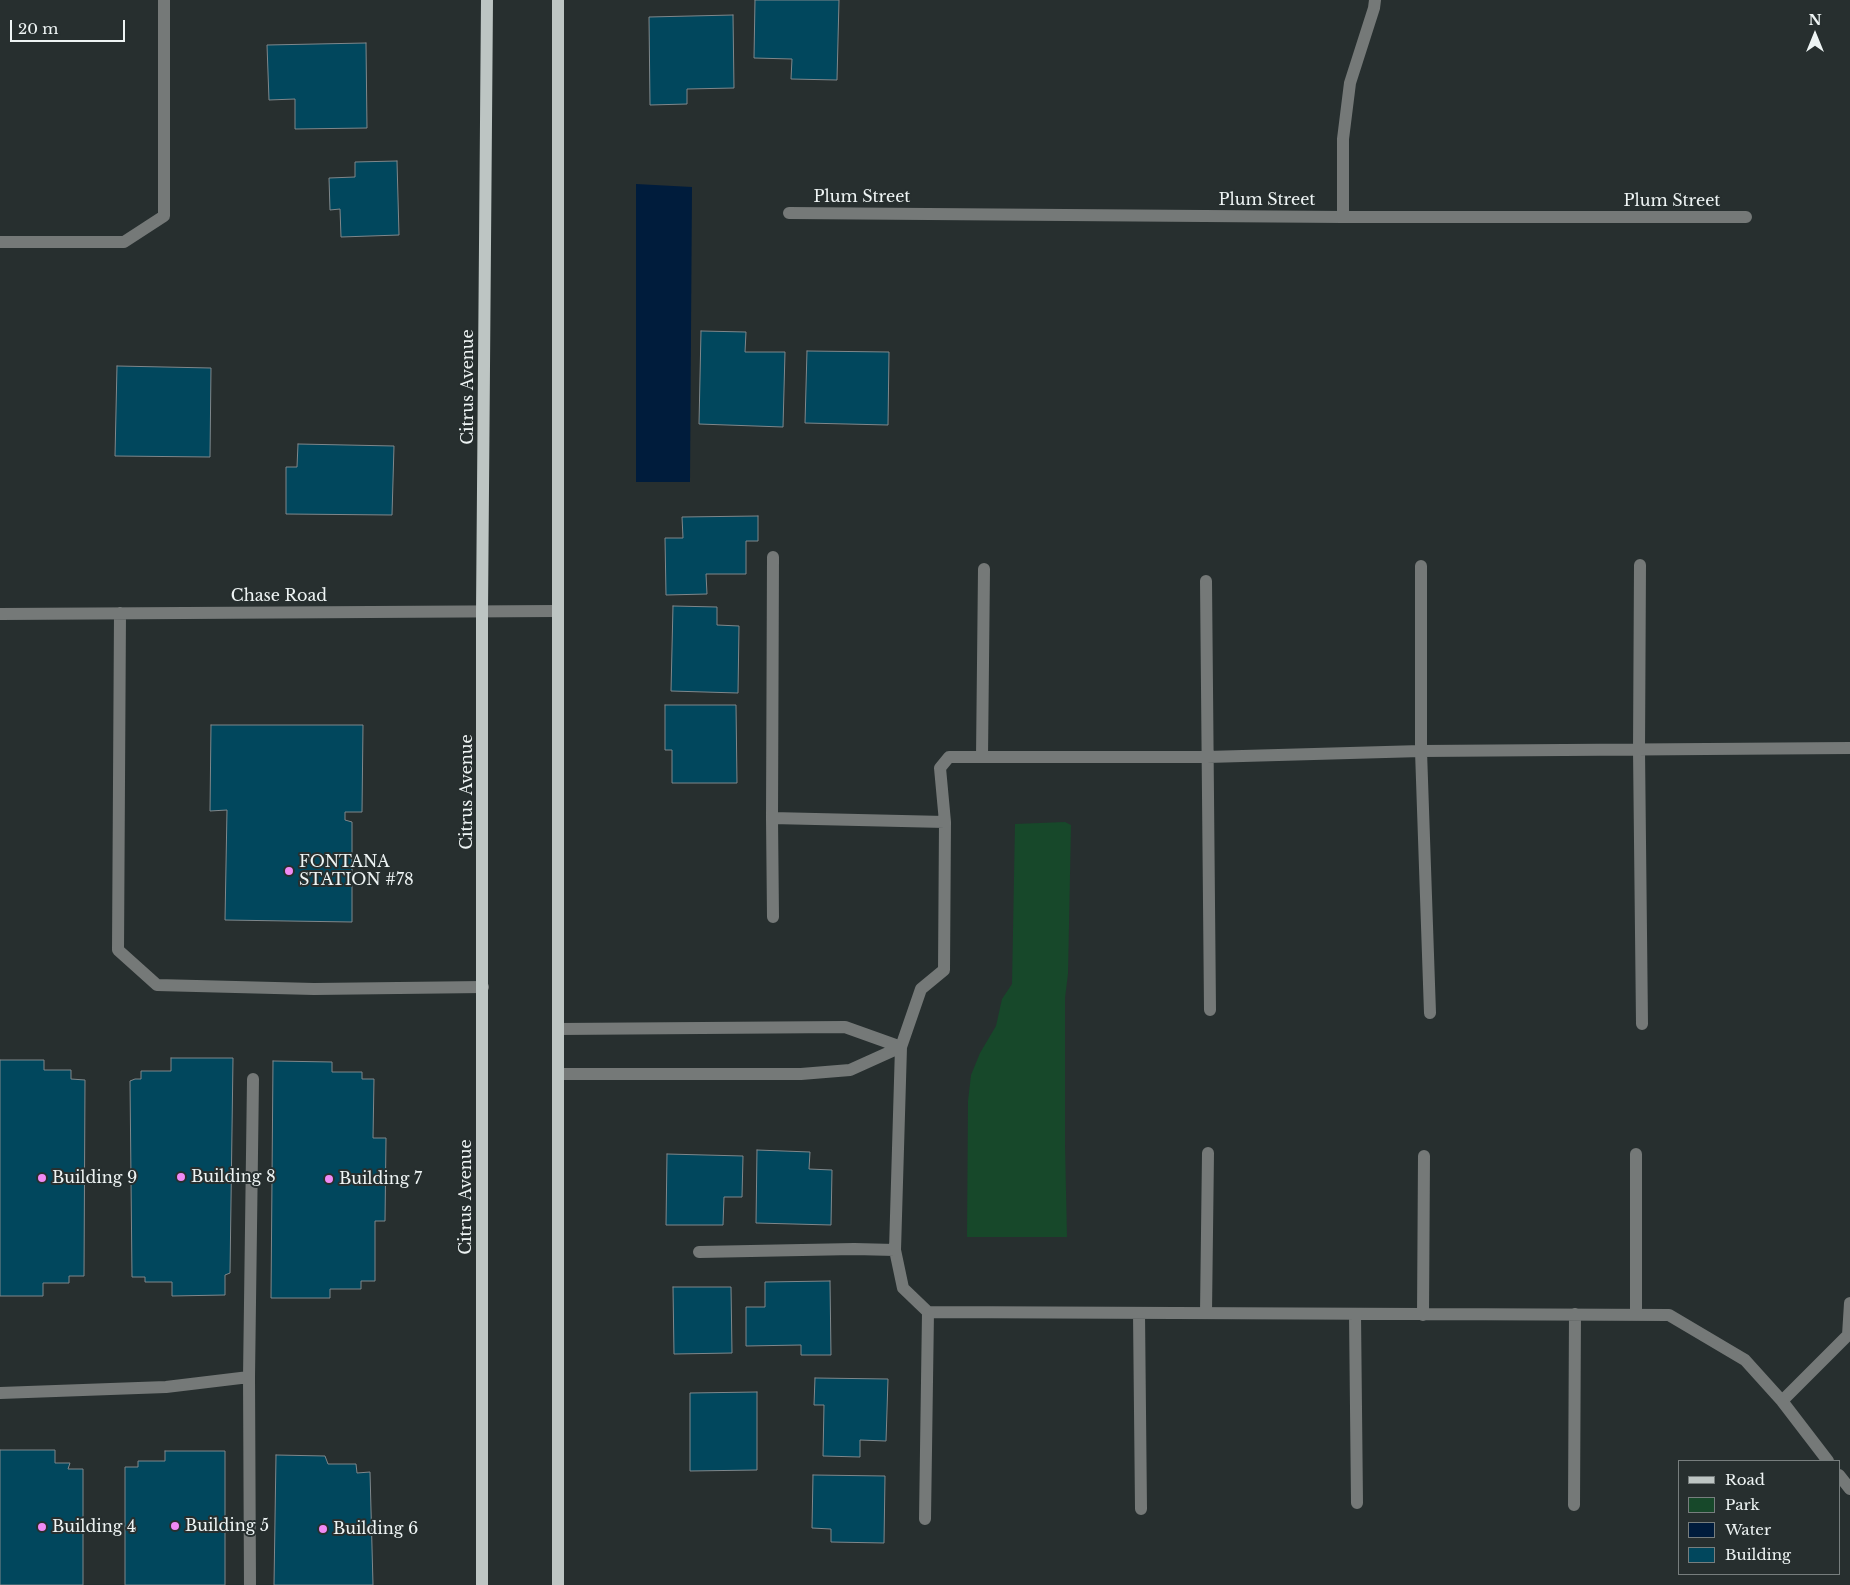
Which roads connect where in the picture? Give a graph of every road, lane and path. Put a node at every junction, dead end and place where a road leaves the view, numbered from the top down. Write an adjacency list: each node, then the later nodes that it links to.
1 (164, 0): 8 (street)
2 (487, 0): 14 (main road, Citrus Avenue)
3 (558, 0): 15 (main road)
4 (1375, 0): 6 (street)
5 (789, 213): 6 (street, Plum Street)
6 (1343, 217): 7 (street, Plum Street)
7 (1746, 217)
8 (0, 242)
9 (773, 557): 23 (street)
10 (1640, 565): 19 (street)
11 (1420, 566): 20 (street)
12 (984, 568): 21 (street)
13 (1206, 581): 22 (street)
14 (482, 611): 15 (street, Chase Road); 16 (street, Chase Road); 26 (main road, Citrus Avenue)
15 (557, 611): 30 (main road)
16 (120, 613): 17 (street, Chase Road); 26 (street)
17 (0, 614)
18 (1850, 748): 19 (street)
19 (1639, 750): 20 (street); 29 (street)
20 (1421, 751): 22 (street); 28 (street)
21 (982, 756): 22 (street); 24 (street)
22 (1207, 756): 27 (street)
23 (772, 818): 24 (street); 25 (street)
24 (945, 822): 31 (street)
25 (773, 917)
26 (483, 987): 58 (main road, Citrus Avenue)
27 (1210, 1010)
28 (1430, 1013)
29 (1642, 1024)
30 (558, 1029): 31 (street); 32 (main road)
31 (901, 1047): 32 (street); 37 (street)
32 (559, 1074): 59 (main road)
33 (253, 1079): 47 (street)
34 (1208, 1153): 41 (street)
35 (1636, 1154): 46 (street)
36 (1424, 1156): 45 (street)
37 (894, 1250): 38 (street); 40 (street)
38 (699, 1252)
39 (1850, 1302): 49 (street)
40 (928, 1312): 42 (street); 56 (street)
41 (1206, 1312): 42 (street); 43 (street)
42 (1139, 1313): 55 (street)
43 (1355, 1314): 45 (street); 53 (street)
44 (1575, 1314): 45 (street); 46 (street); 54 (street)
45 (1423, 1315)
46 (1636, 1315): 49 (street)
47 (249, 1377): 48 (street); 57 (street)
48 (0, 1393)
49 (1782, 1401): 50 (street)
50 (1827, 1460)
51 (1840, 1476): 52 (street)
52 (1850, 1489)
53 (1357, 1503)
54 (1574, 1505)
55 (1141, 1509)
56 (925, 1520)
57 (250, 1585)
58 (482, 1585)
59 (558, 1585)

